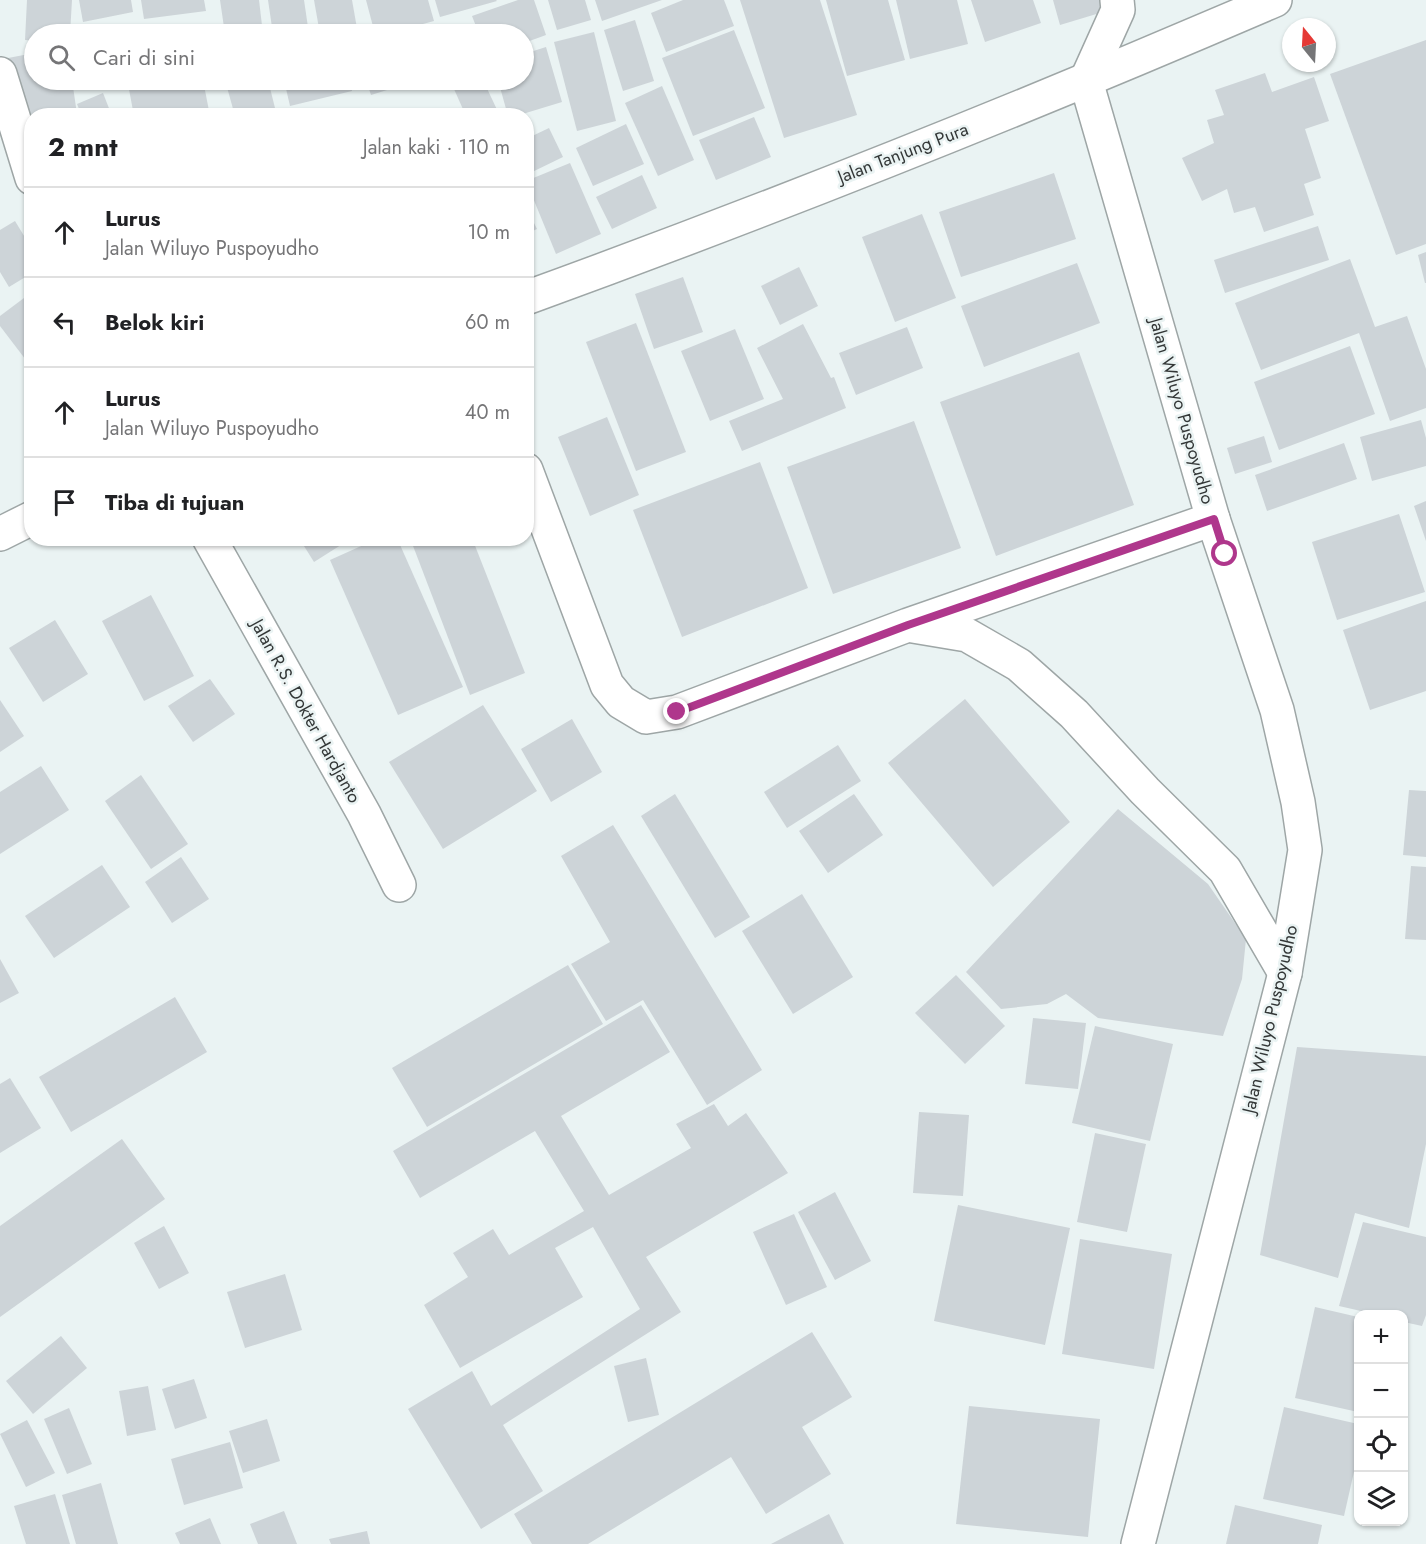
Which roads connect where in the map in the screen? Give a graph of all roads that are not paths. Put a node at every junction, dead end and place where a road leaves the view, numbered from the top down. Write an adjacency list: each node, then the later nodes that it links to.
1 (1117, 0): 4 (street)
2 (1275, 0): 4 (street, Jalan Tanjung Pura)
3 (0, 74): 5 (street)
4 (1086, 81): 6 (street, Jalan Tanjung Pura); 8 (street, Jalan Wiluyo Puspoyudho)
5 (24, 152)
6 (534, 295)
7 (534, 491): 12 (street)
8 (1214, 519): 12 (street); 14 (street, Jalan Wiluyo Puspoyudho)
9 (24, 522): 10 (street)
10 (0, 534)
11 (213, 546): 13 (street, Jalan R.S. Dokter Hardjanto)
12 (908, 625): 14 (street)
13 (399, 885)
14 (1285, 973): 15 (street, Jalan Wiluyo Puspoyudho)
15 (1138, 1544)

